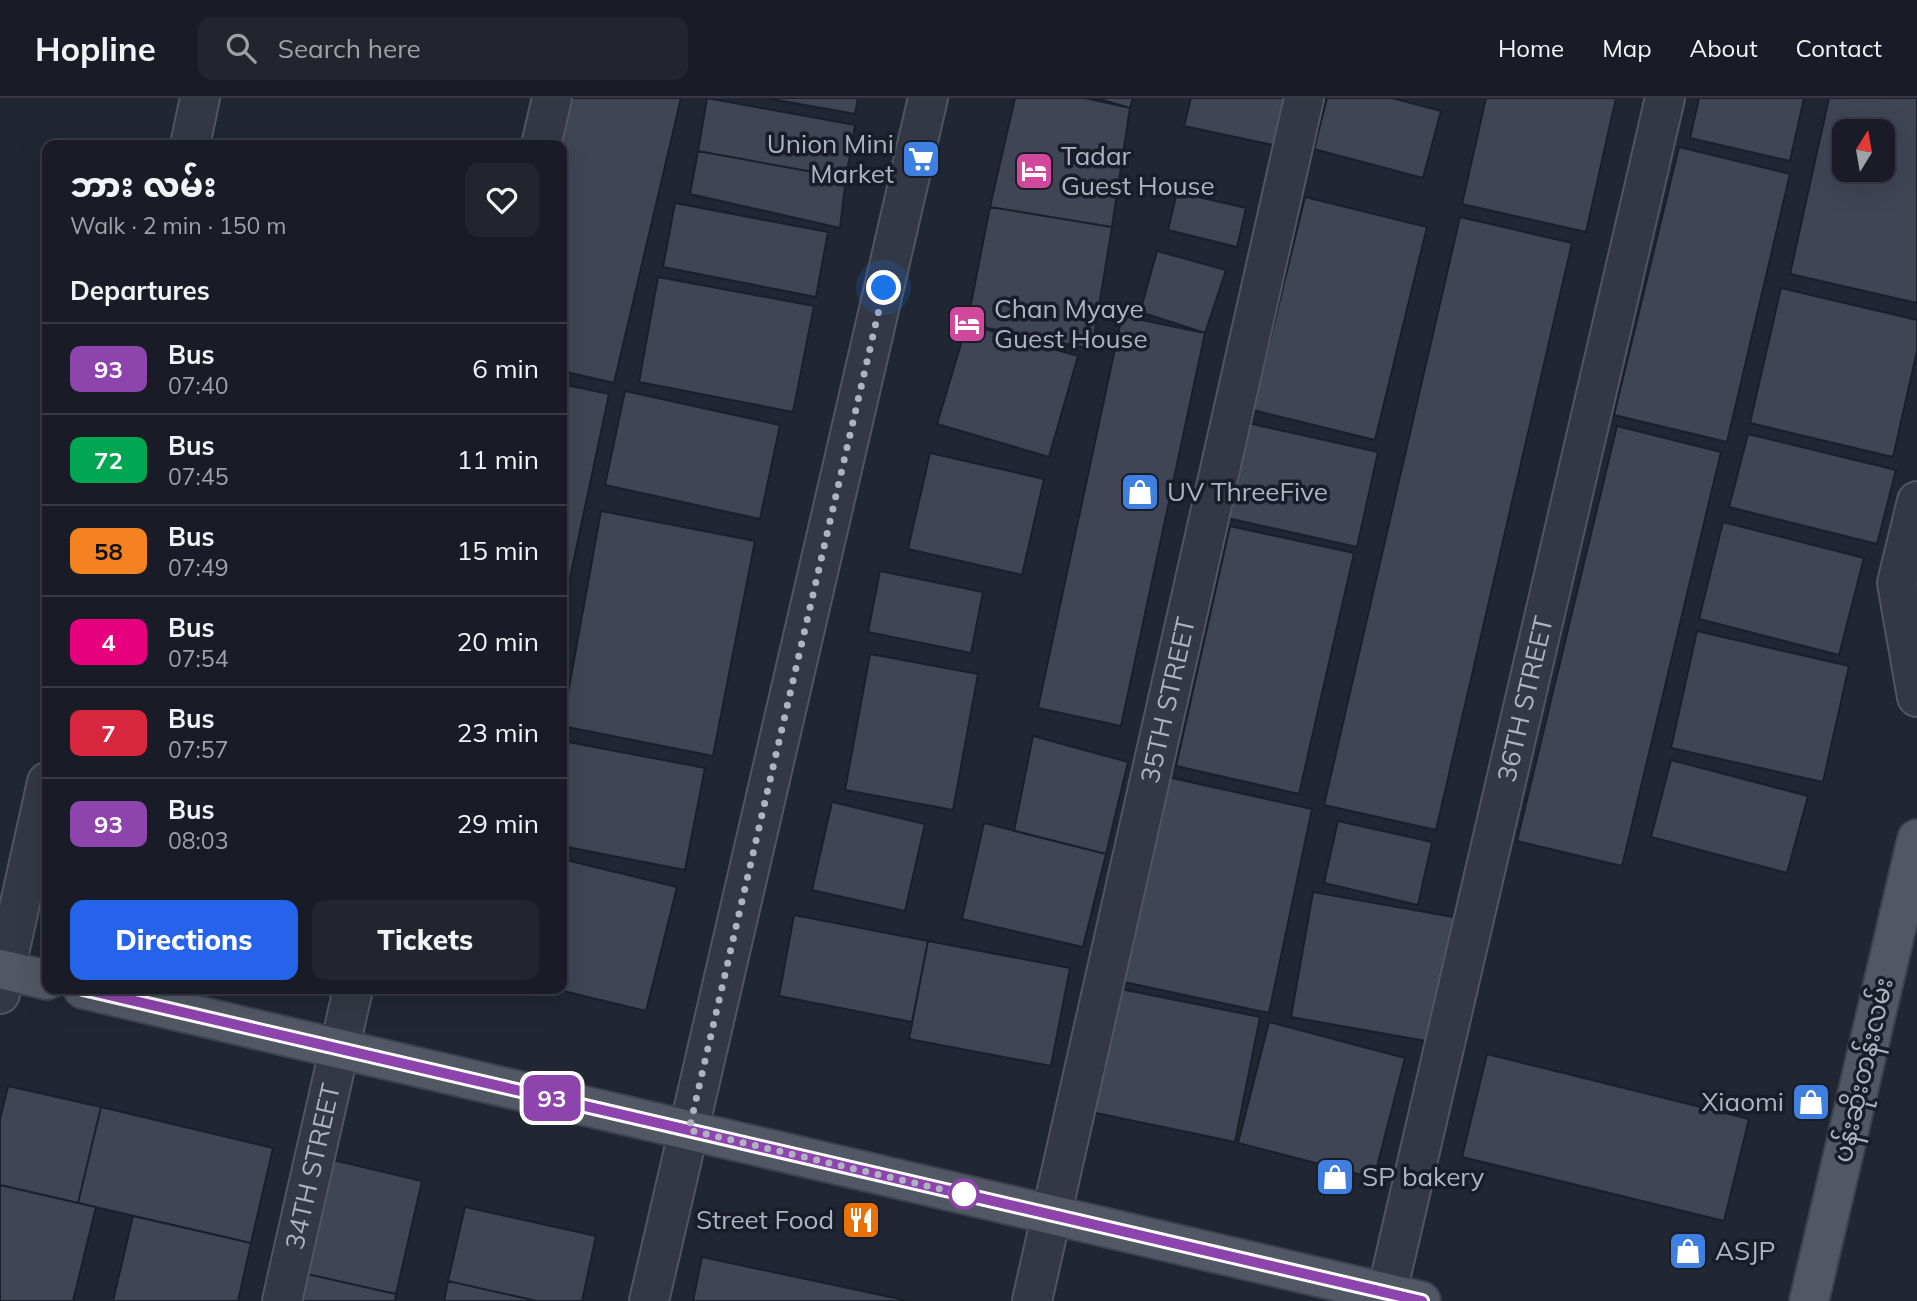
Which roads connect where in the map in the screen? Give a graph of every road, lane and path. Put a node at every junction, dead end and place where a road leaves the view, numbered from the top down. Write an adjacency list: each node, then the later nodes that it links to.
1 (200, 98): 6 (street)
2 (552, 98): 7 (street)
3 (929, 98): 17 (street)
4 (1304, 98): 18 (street, 35TH STREET)
5 (1665, 98): 19 (street, 36TH STREET)
6 (191, 140)
7 (542, 140)
8 (1917, 501): 9 (street)
9 (1917, 697)
10 (42, 804): 12 (street)
11 (1917, 839): 23 (main road, ပန်းဆိုးတန်းလမ်း)
12 (2, 978): 13 (main road)
13 (42, 980)
14 (104, 994): 16 (main road)
15 (352, 994): 16 (street, 34TH STREET)
16 (340, 1049): 17 (main road); 20 (street, 34TH STREET)
17 (689, 1130): 18 (main road); 21 (street)
18 (1052, 1215): 19 (main road); 22 (street, 35TH STREET)
19 (1398, 1298)
20 (282, 1301)
21 (649, 1301)
22 (1032, 1301)
23 (1809, 1301)

